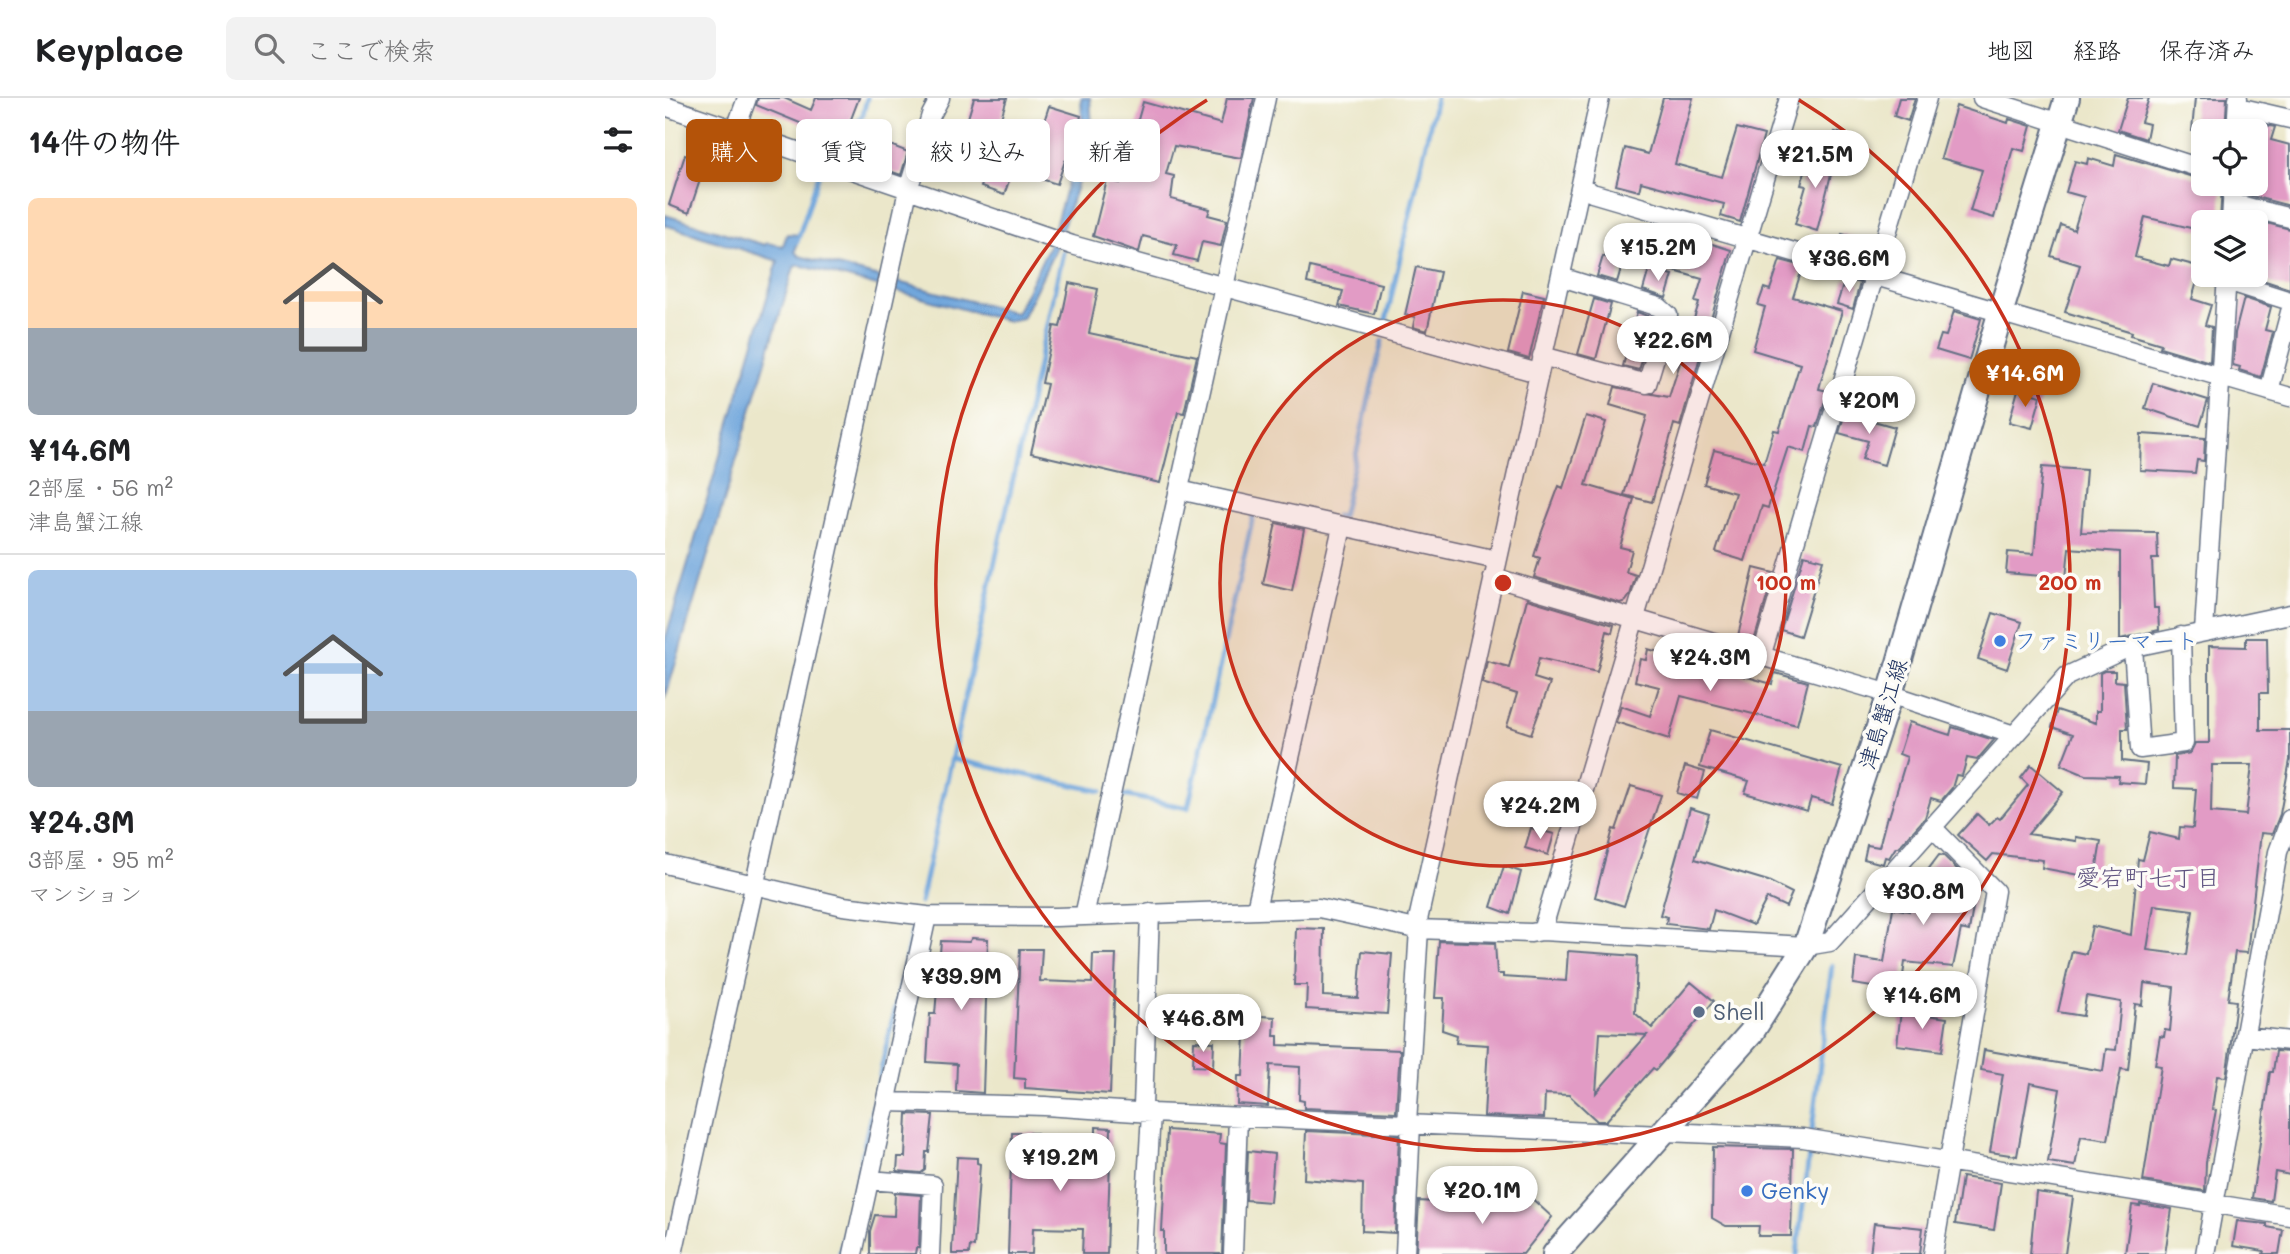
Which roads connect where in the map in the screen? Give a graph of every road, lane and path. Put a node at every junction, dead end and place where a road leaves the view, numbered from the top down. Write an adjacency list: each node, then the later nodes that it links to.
1 (747, 98): 12 (street)
2 (940, 98): 18 (street)
3 (1266, 98): 26 (street)
4 (1600, 98): 17 (street)
5 (1789, 98): 23 (street)
6 (1927, 98): 25 (street)
7 (1982, 98): 14 (street)
8 (2067, 98): 14 (main road, 津島蟹江線)
9 (2238, 103): 13 (street)
10 (665, 106): 11 (street)
11 (701, 119)
12 (739, 119)
13 (2290, 120)
14 (2059, 124): 16 (street); 31 (main road, 津島蟹江線)
15 (782, 147): 18 (street)
16 (2191, 165)
17 (1581, 185): 23 (street); 24 (street)
18 (908, 190): 26 (street); 51 (street)
19 (2232, 196): 20 (street)
20 (2232, 203): 21 (street); 22 (street)
21 (2232, 210)
22 (2290, 218)
23 (1747, 239): 25 (street); 40 (street)
24 (1561, 277): 32 (street); 32 (street)
25 (1874, 277): 31 (street); 44 (street)
26 (1224, 287): 32 (street); 36 (street)
27 (2226, 287): 33 (street)
28 (2252, 287): 29 (street)
29 (2290, 301)
30 (2290, 312): 34 (street)
31 (2000, 314): 33 (street); 45 (main road, 津島蟹江線)
32 (1540, 364): 38 (street)
33 (2220, 376): 34 (street); 41 (street)
34 (2269, 391): 35 (street)
35 (2290, 397)
36 (1179, 490): 37 (street); 55 (street)
37 (1342, 527): 38 (street); 52 (street)
38 (1495, 569): 40 (street); 56 (street)
39 (2290, 614): 41 (street)
40 (1635, 618): 44 (street); 57 (street)
41 (2204, 631): 42 (street)
42 (2181, 636): 43 (street); 43 (street)
43 (2133, 647): 46 (street)
44 (1761, 657): 45 (street)
45 (1890, 694): 46 (street); 58 (main road, 津島蟹江線)
46 (2014, 735): 48 (street)
47 (2290, 819): 49 (street)
48 (1932, 827): 58 (street); 66 (street)
49 (2284, 853): 59 (street)
50 (665, 864): 51 (street)
51 (754, 884): 54 (street); 70 (street)
52 (1256, 909): 53 (street); 56 (street)
53 (1150, 913): 55 (street); 62 (street)
54 (927, 916): 55 (street); 61 (street)
55 (1084, 916)
56 (1418, 929): 57 (street); 64 (street)
57 (1542, 931): 58 (street)
58 (1806, 946): 65 (main road, 津島蟹江線)
59 (2245, 1036): 60 (street); 68 (street)
60 (2290, 1041)
61 (886, 1102): 62 (street); 67 (street)
62 (1151, 1113): 63 (street); 73 (street)
63 (1238, 1117): 64 (street); 74 (street)
64 (1409, 1123): 65 (street); 75 (street)
65 (1664, 1133): 66 (street); 76 (main road, 津島蟹江線)
66 (1948, 1162): 68 (street); 77 (street)
67 (869, 1180): 71 (street); 72 (street)
68 (2213, 1204): 69 (street); 78 (street)
69 (2290, 1216)
70 (673, 1254)
71 (853, 1254)
72 (930, 1254)
73 (1143, 1254)
74 (1233, 1254)
75 (1405, 1254)
76 (1555, 1254)
77 (1933, 1254)
78 (2205, 1254)

